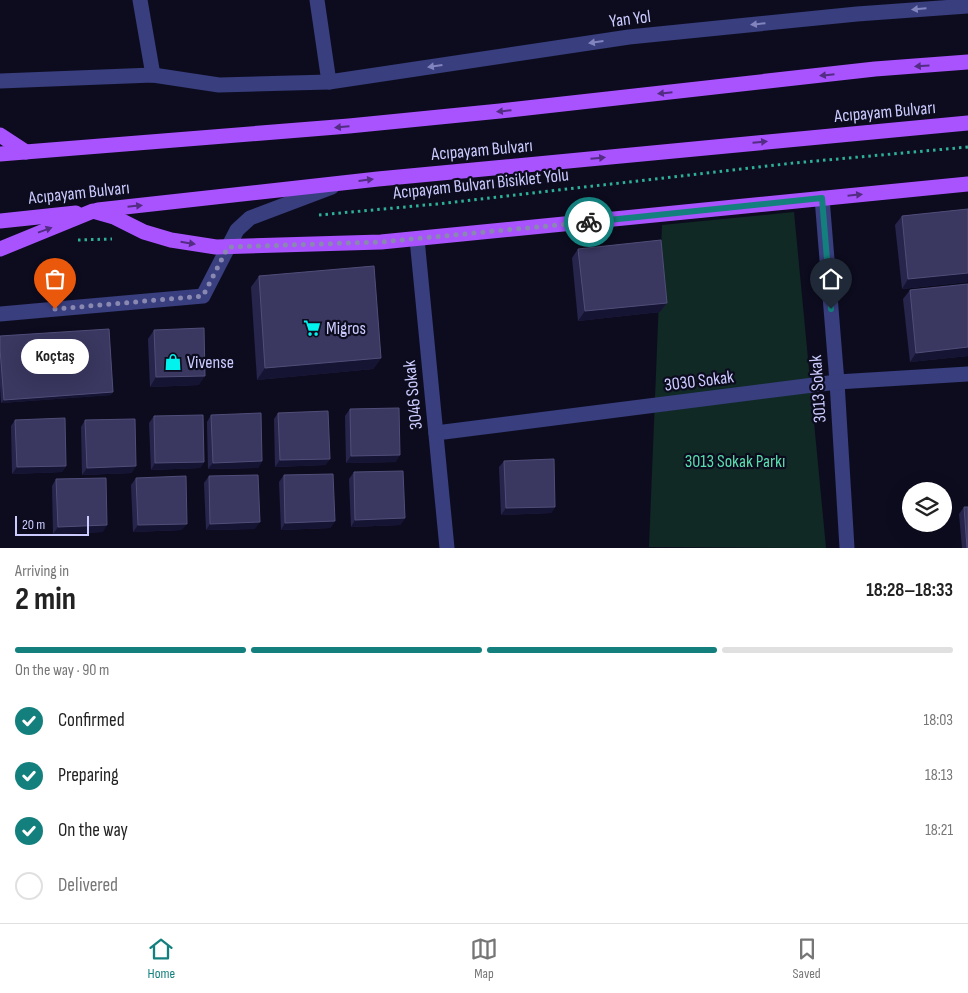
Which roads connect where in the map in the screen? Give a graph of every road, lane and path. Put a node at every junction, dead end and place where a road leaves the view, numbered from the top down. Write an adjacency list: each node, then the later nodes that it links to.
1 (140, 0): 6 (street)
2 (317, 0): 8 (street)
3 (968, 6): 4 (street, Yan Yol, one-way to 4)
4 (857, 7): 8 (street, Yan Yol, one-way to 8)
5 (968, 62): 12 (main road, Acıpayam Bulvarı, one-way to 12)
6 (153, 75): 7 (street, Yan Yol); 8 (street, Yan Yol)
7 (0, 81)
8 (329, 82)
9 (968, 123): 14 (main road, Acıpayam Bulvarı, one-way to 9)
10 (0, 135): 12 (main road)
11 (968, 147): 18 (path, Acıpayam Bulvarı Bisiklet Yolu)
12 (26, 152): 13 (main road, Acıpayam Bulvarı)
13 (0, 154)
14 (341, 183): 17 (main road, Acıpayam Bulvarı, one-way to 14); 23 (street)
15 (968, 184): 16 (main road, one-way to 15)
16 (822, 198): 20 (main road); 27 (street, 3013 Sokak)
17 (92, 211): 19 (main road, Acıpayam Bulvarı); 23 (main road, one-way to 23); 24 (main road, one-way to 17)
18 (311, 215)
19 (0, 221)
20 (417, 239): 23 (main road); 28 (street, 3046 Sokak)
21 (76, 240): 22 (path)
22 (117, 240)
23 (228, 247): 25 (street)
24 (0, 249)
25 (0, 314)
26 (968, 374): 27 (street, 3030 Sokak)
27 (837, 382): 28 (street, 3030 Sokak); 30 (street, 3013 Sokak)
28 (436, 433): 29 (street, 3046 Sokak)
29 (447, 548)
30 (847, 548)

